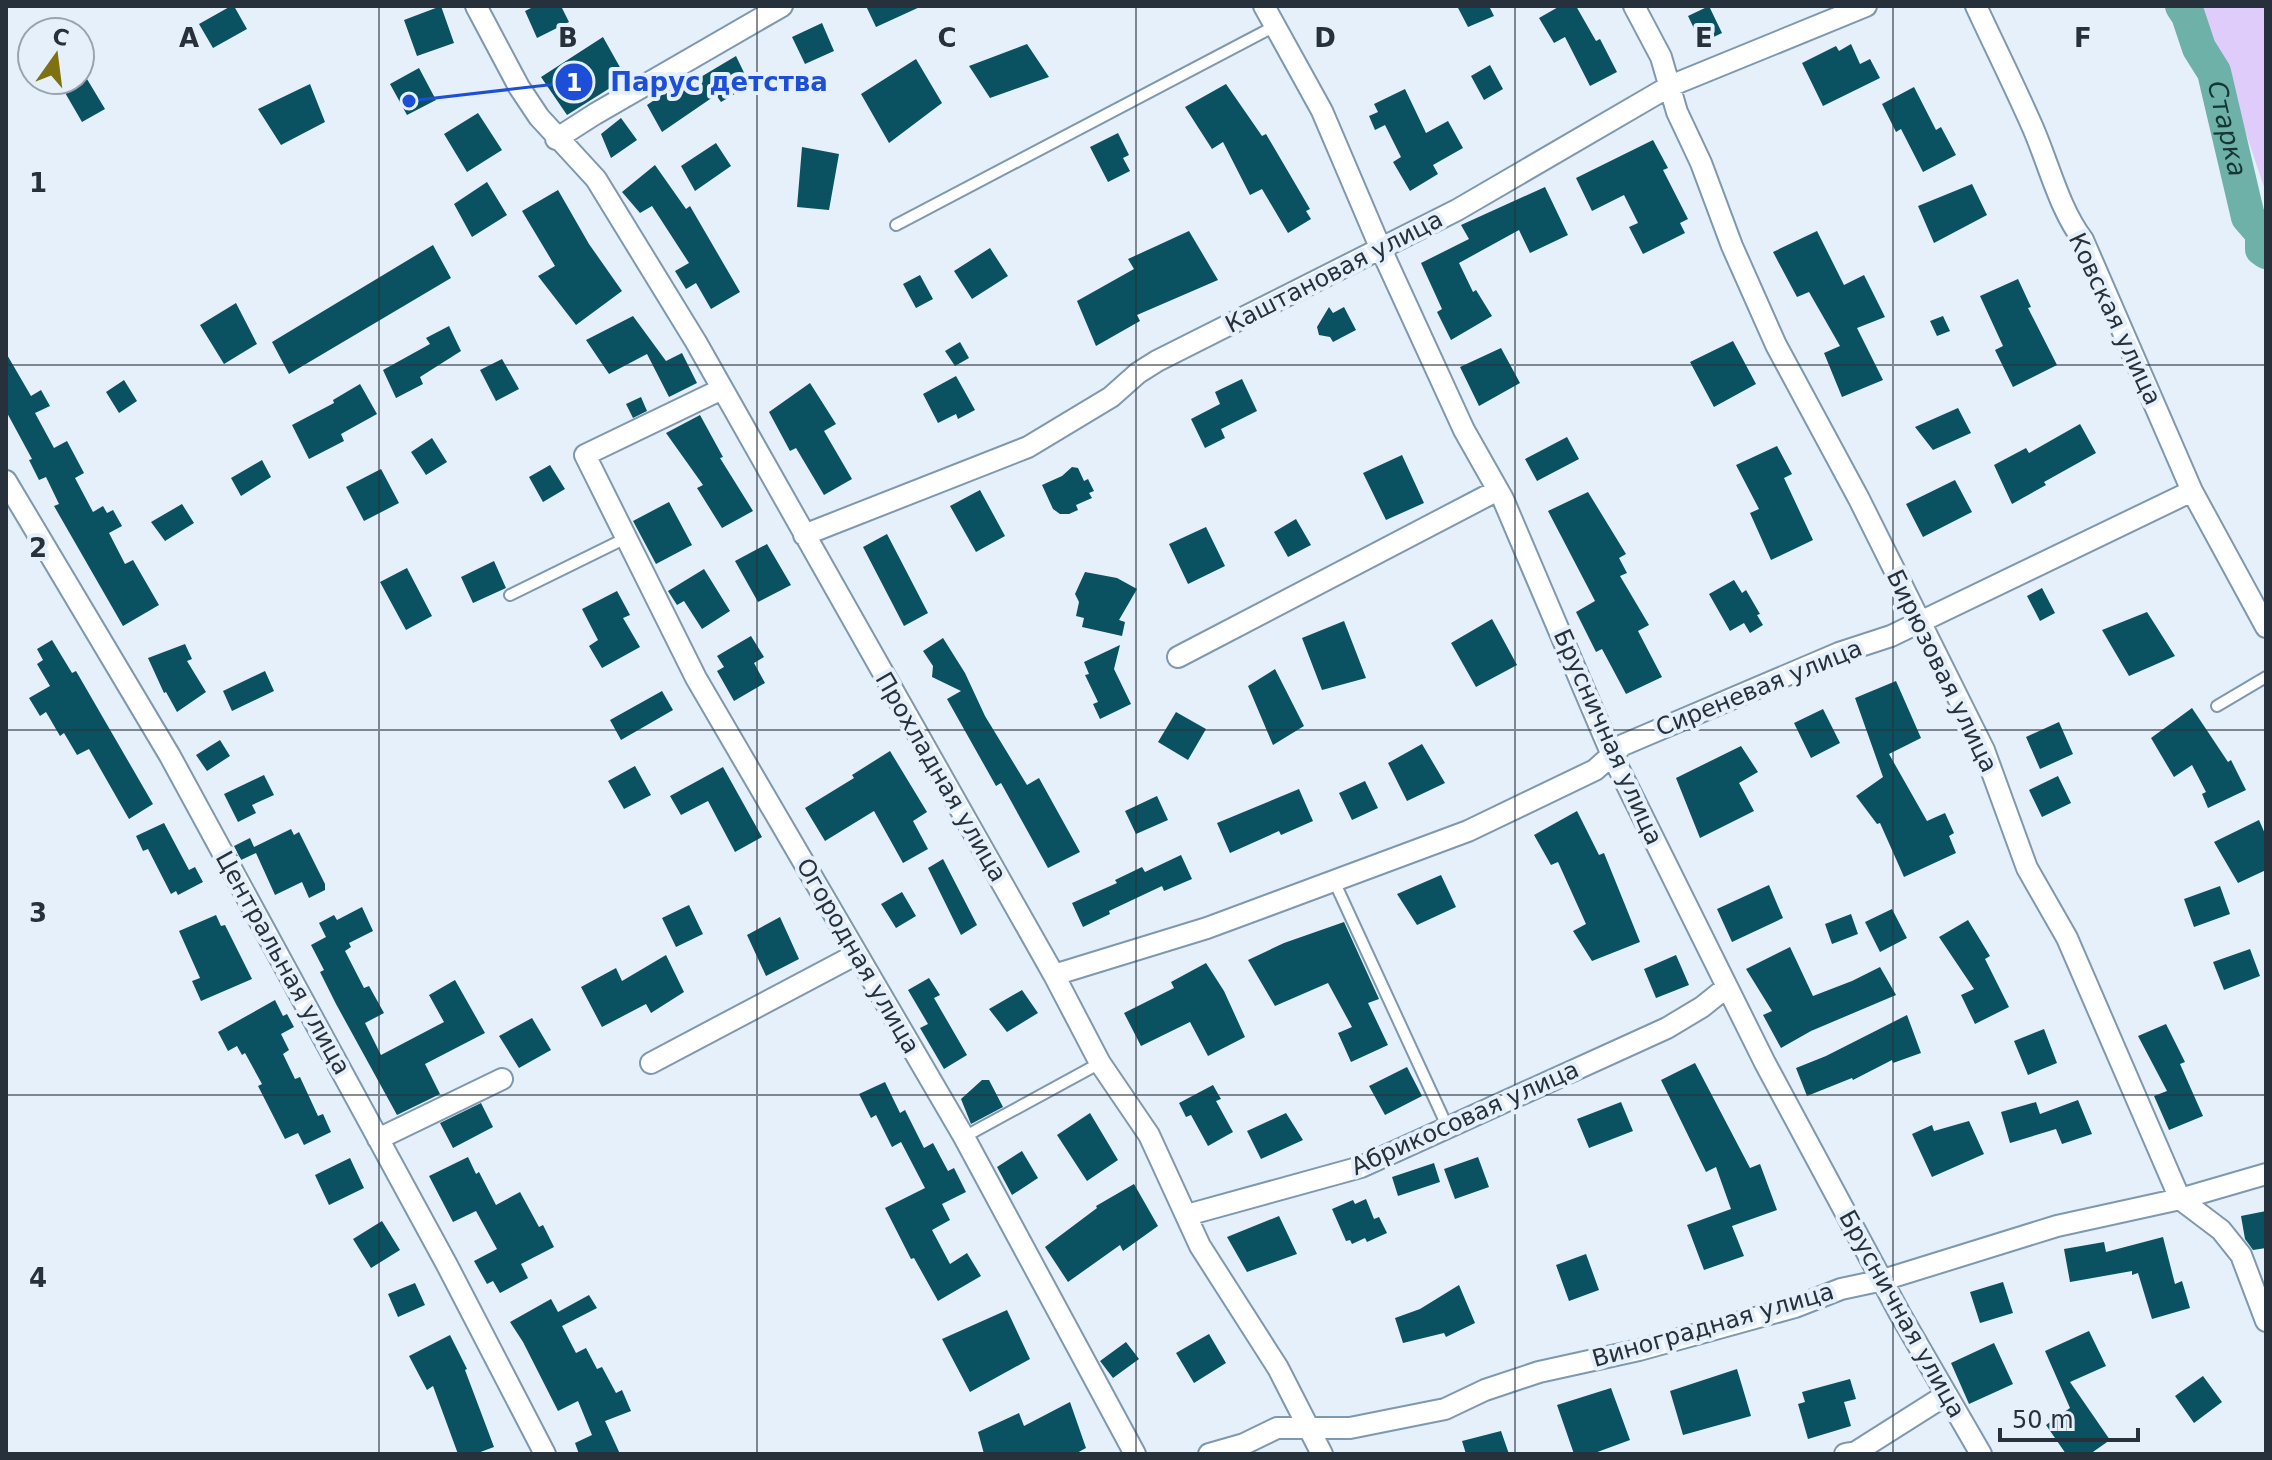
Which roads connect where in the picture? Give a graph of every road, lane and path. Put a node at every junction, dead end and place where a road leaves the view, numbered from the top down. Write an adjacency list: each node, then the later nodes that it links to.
1 (476, 6): 9 (street)
2 (782, 6): 9 (street)
3 (1264, 6): 7 (street, Брусничная улица)
4 (1634, 6): 8 (street, Бирюзовая улица)
5 (1866, 6): 8 (street, Каштановая улица)
6 (1976, 6): 15 (street, Ковская улица)
7 (1275, 26): 10 (lane); 11 (street, Брусничная улица)
8 (1670, 86): 11 (street, Каштановая улица); 19 (street, Бирюзовая улица)
9 (556, 139): 12 (street, Прохладная улица)
10 (896, 225)
11 (1380, 247): 14 (street, Брусничная улица); 16 (street, Каштановая улица)
12 (722, 389): 16 (street, Прохладная улица); 17 (street, Огородная улица)
13 (6, 481): 34 (street, Центральная улица)
14 (1498, 490): 21 (street); 24 (street, Брусничная улица)
15 (2192, 491): 19 (street, Сиреневая улица); 20 (street, Ковская улица)
16 (804, 535): 27 (street, Прохладная улица)
17 (626, 538): 18 (lane); 26 (street, Огородная улица)
18 (510, 595)
19 (1919, 622): 24 (street, Сиреневая улица); 36 (street, Бирюзовая улица)
20 (2266, 627)
21 (1178, 657)
22 (2266, 677): 23 (lane)
23 (2217, 706)
24 (1612, 755): 25 (street, Сиреневая улица); 28 (street, Брусничная улица)
25 (1334, 881): 27 (street, Сиреневая улица); 32 (lane)
26 (857, 954): 29 (street); 33 (street, Огородная улица)
27 (1054, 975): 30 (street, Прохладная улица)
28 (1727, 987): 32 (street, Абрикосовая улица); 38 (street, Брусничная улица)
29 (651, 1063)
30 (1100, 1063): 33 (lane); 37 (street, Прохладная улица)
31 (502, 1079): 34 (street)
32 (1448, 1128): 37 (street, Абрикосовая улица)
33 (964, 1137): 43 (street, Огородная улица)
34 (378, 1139): 42 (street, Центральная улица)
35 (2266, 1174): 36 (street, Виноградная улица)
36 (2180, 1199): 38 (street, Виноградная улица); 39 (street, Бирюзовая улица)
37 (1187, 1215): 41 (street, Прохладная улица)
38 (1883, 1280): 40 (street, Брусничная улица); 41 (street, Виноградная улица)
39 (2266, 1321)
40 (1946, 1395): 46 (street); 47 (street, Брусничная улица)
41 (1308, 1426): 44 (street, Виноградная улица); 45 (street, Прохладная улица)
42 (545, 1454)
43 (1135, 1454)
44 (1209, 1454)
45 (1322, 1454)
46 (1845, 1454)
47 (1981, 1454)

